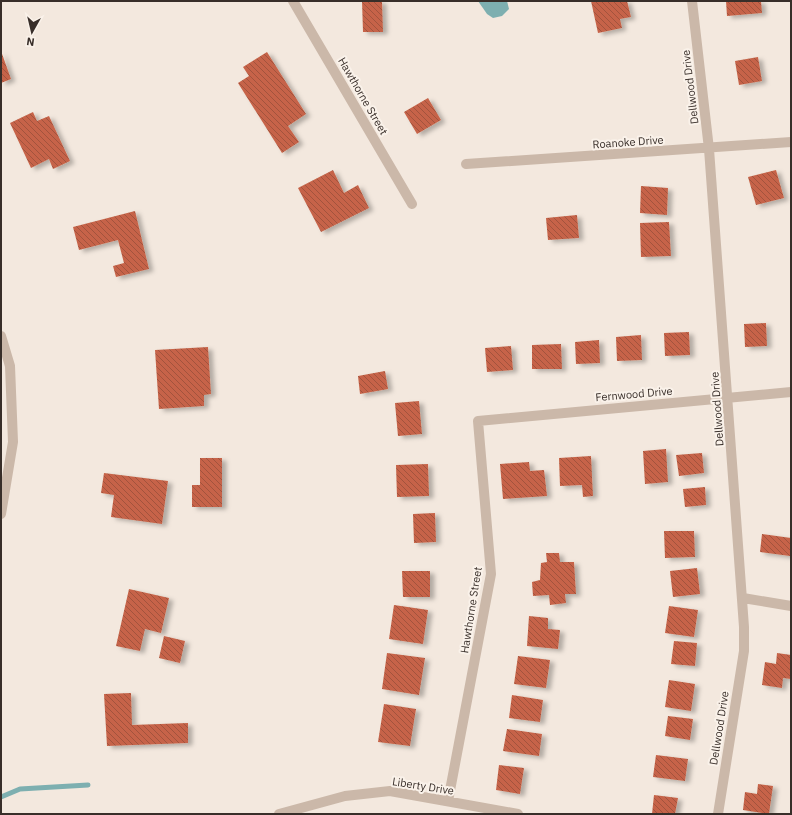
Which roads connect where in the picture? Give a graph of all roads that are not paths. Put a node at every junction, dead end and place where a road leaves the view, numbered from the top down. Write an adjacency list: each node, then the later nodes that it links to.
1 (293, 1): 6 (street, Hawthorne Street)
2 (692, 1): 4 (street, Dellwood Drive)
3 (791, 142): 4 (street, Roanoke Drive)
4 (709, 149): 5 (street, Roanoke Drive); 9 (street, Dellwood Drive)
5 (466, 164)
6 (412, 204)
7 (1, 336): 11 (street)
8 (791, 392): 9 (street, Fernwood Drive)
9 (728, 398): 10 (street, Fernwood Drive); 12 (street, Dellwood Drive)
10 (478, 421): 14 (street, Hawthorne Street)
11 (1, 514)
12 (742, 598): 13 (street); 17 (street, Dellwood Drive)
13 (791, 606)
14 (448, 801): 15 (street, Liberty Drive); 16 (street, Liberty Drive)
15 (279, 814)
16 (518, 814)
17 (718, 814)

